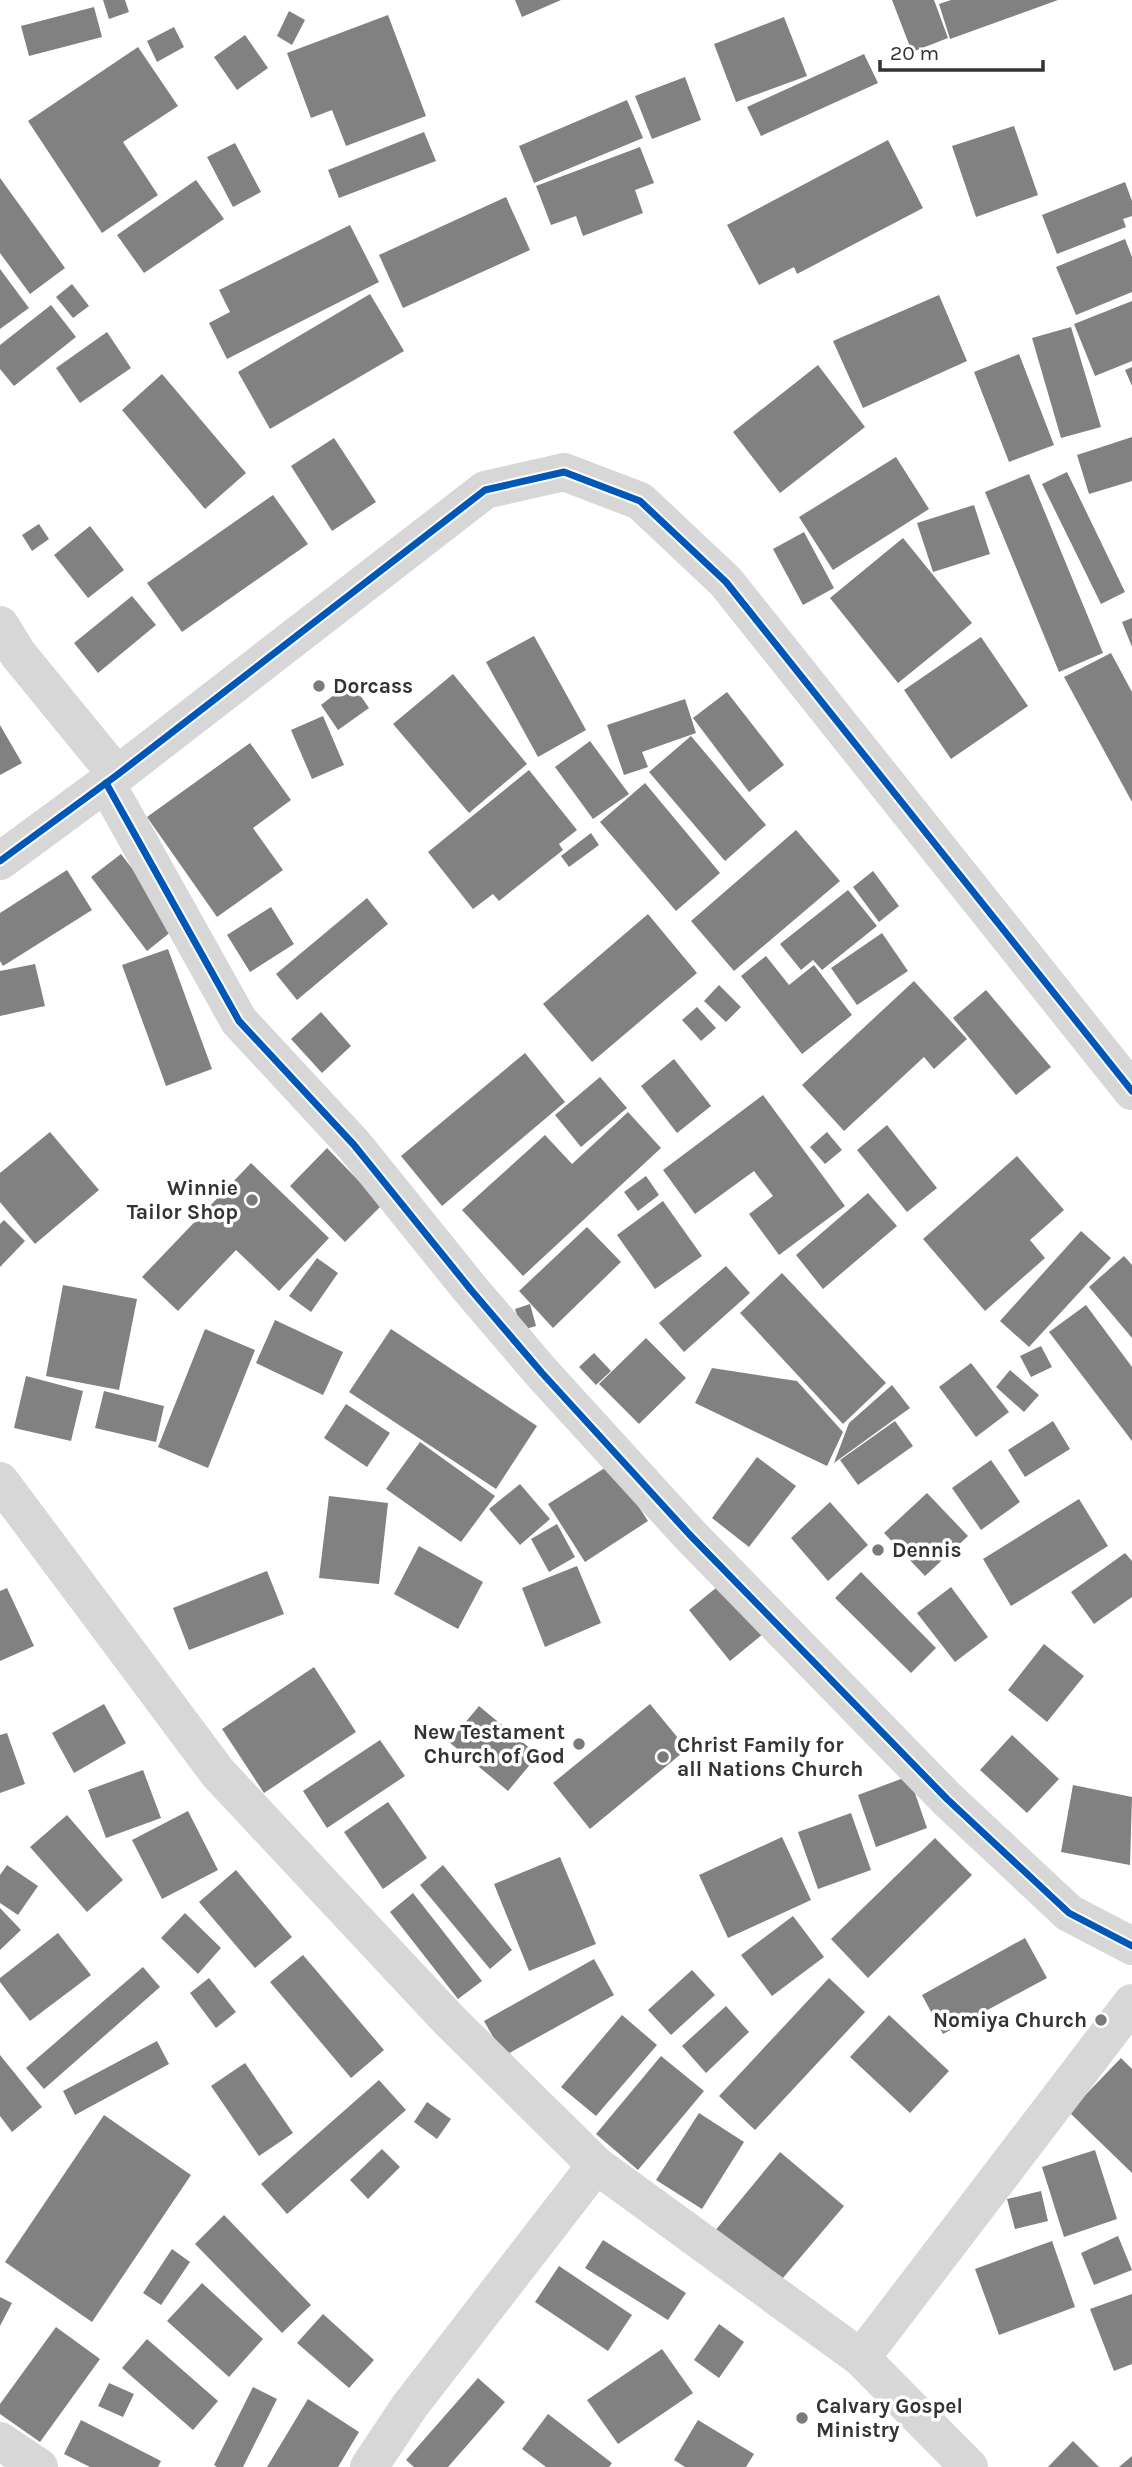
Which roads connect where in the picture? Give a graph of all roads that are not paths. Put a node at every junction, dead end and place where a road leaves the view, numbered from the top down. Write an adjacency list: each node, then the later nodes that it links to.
1 (6, 648): 2 (street)
2 (111, 779): 3 (street); 4 (street); 6 (street)
3 (0, 861)
4 (1132, 1090)
5 (0, 1480): 8 (street)
6 (1132, 1945)
7 (1132, 2003): 9 (street)
8 (596, 2165): 9 (street); 12 (street)
9 (861, 2358): 13 (street)
10 (0, 2441): 11 (street)
11 (39, 2467)
12 (369, 2467)
13 (969, 2467)

